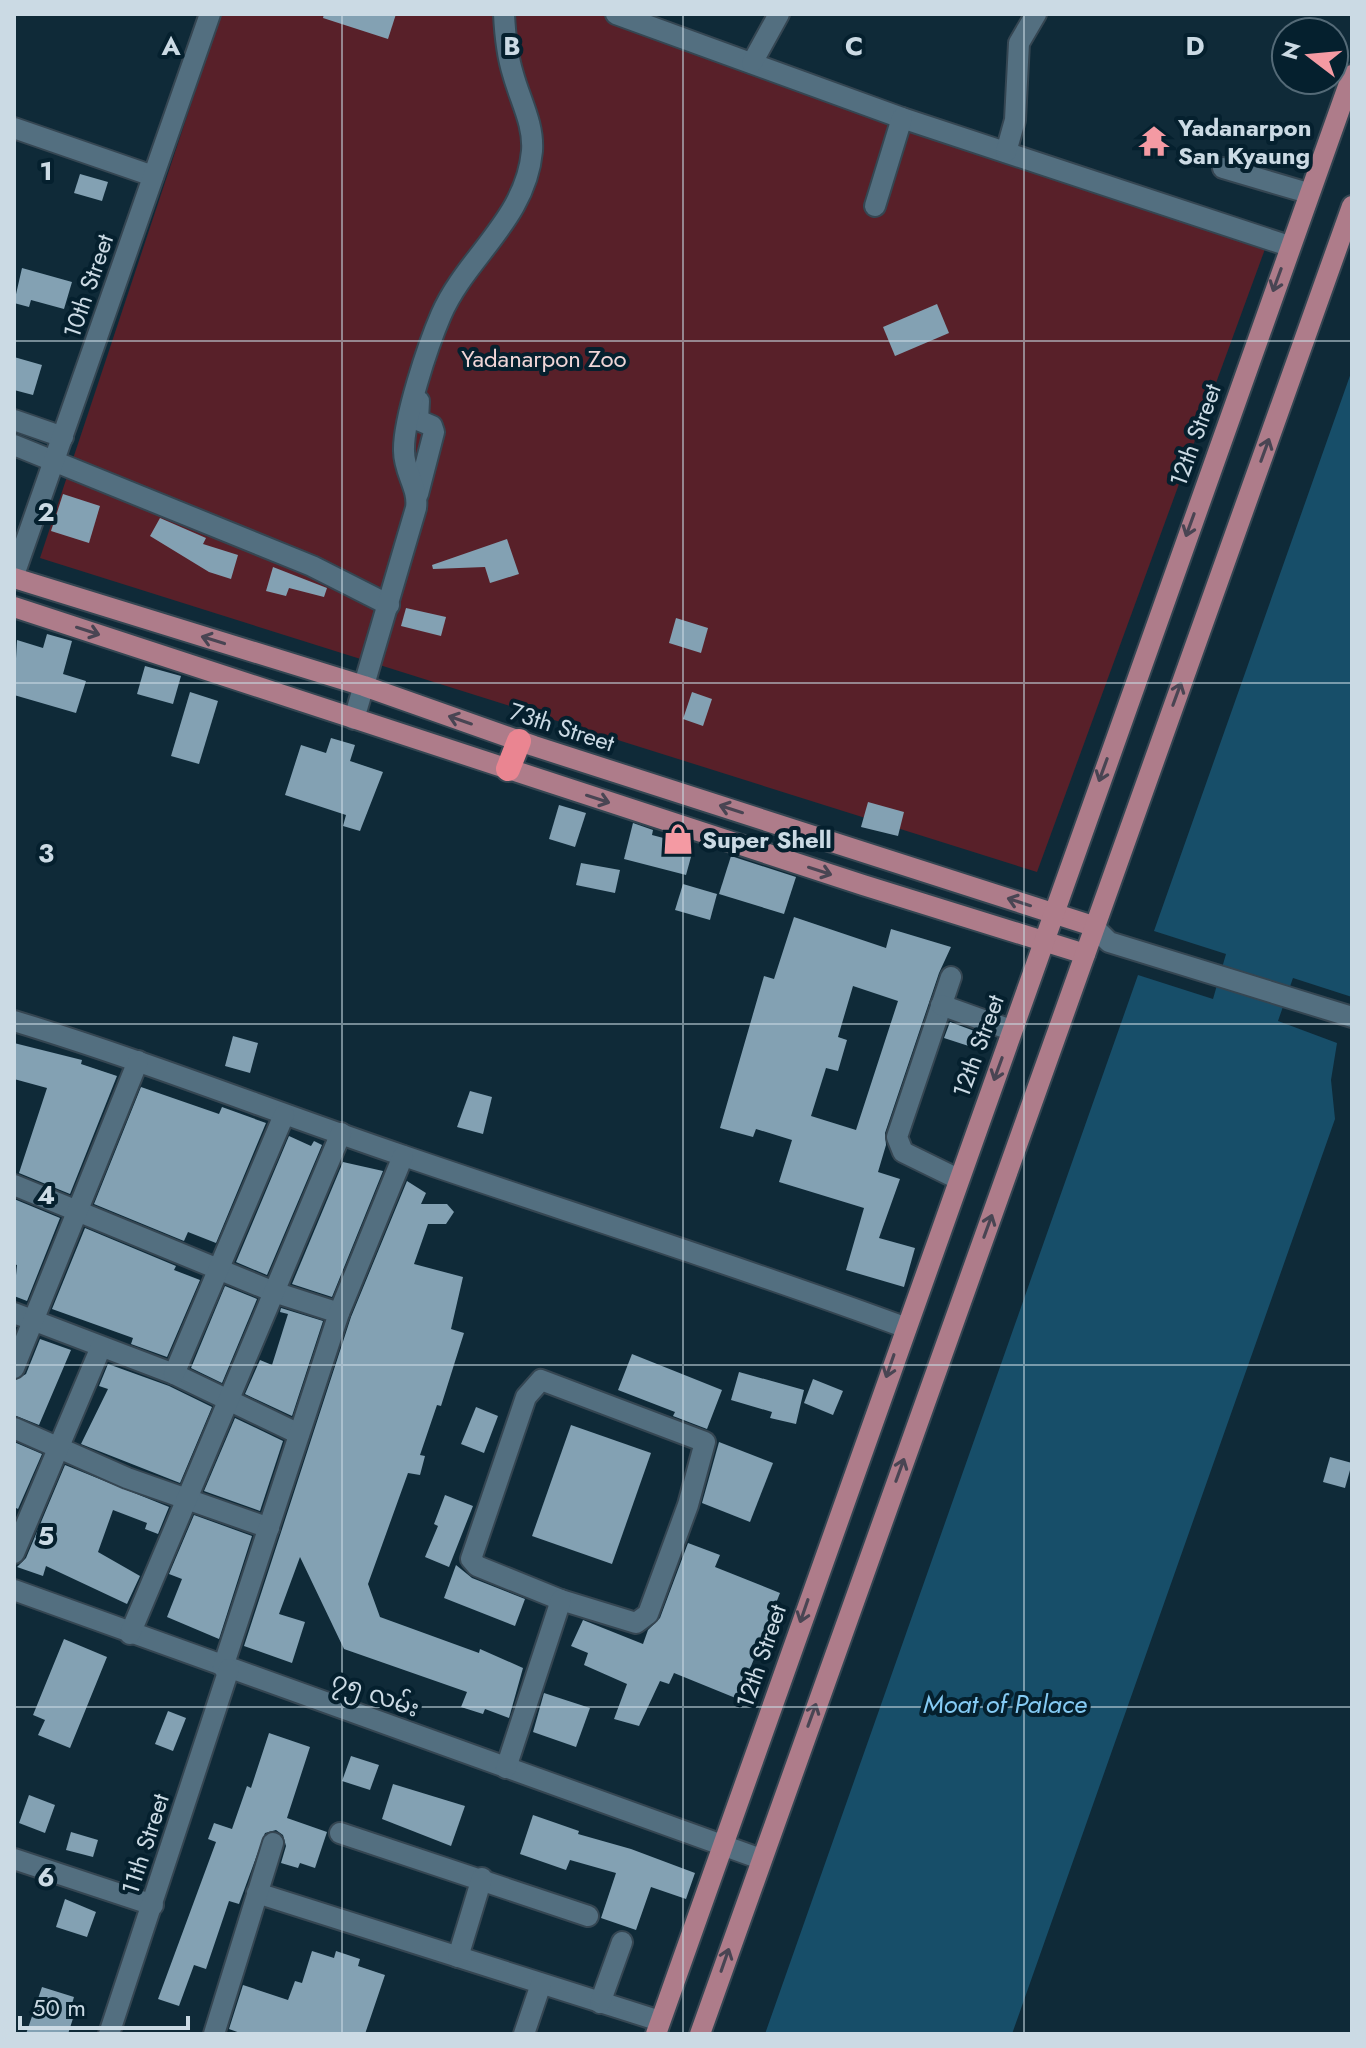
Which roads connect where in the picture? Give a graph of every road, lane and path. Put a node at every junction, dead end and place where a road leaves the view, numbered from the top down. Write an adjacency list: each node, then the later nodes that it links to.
1 (210, 14): 12 (street, 10th Street)
2 (504, 14): 17 (street)
3 (616, 14): 6 (street)
4 (779, 14): 6 (street)
5 (1036, 14): 10 (street)
6 (752, 63): 8 (street)
7 (1352, 75): 13 (main road, 12th Street)
8 (902, 118): 10 (street); 14 (street)
9 (14, 128): 12 (street)
10 (1006, 152): 16 (street)
11 (1223, 168): 13 (street)
12 (153, 176): 19 (street, 10th Street)
13 (1308, 193): 16 (main road, 12th Street)
14 (875, 206)
15 (1352, 206): 31 (main road, one-way to 15)
16 (1289, 246): 30 (main road, 12th Street, one-way to 30)
17 (419, 382): 22 (street); 22 (street)
18 (14, 420): 19 (street)
19 (63, 437): 21 (street, 10th Street)
20 (14, 445): 21 (street)
21 (54, 464): 23 (street, 10th Street); 24 (street)
22 (418, 494): 24 (street)
23 (14, 576): 26 (main road, 73th Street, one-way to 23)
24 (389, 605): 26 (street)
25 (14, 607): 27 (main road, one-way to 27)
26 (364, 686): 27 (street); 28 (main road, 73th Street, one-way to 26)
27 (354, 719): 29 (main road)
28 (519, 741): 29 (highway); 30 (main road, 73th Street, one-way to 28)
29 (508, 769): 33 (main road, one-way to 33)
30 (1052, 913): 31 (main road, 73th Street); 33 (main road, 12th Street)
31 (1093, 926): 32 (street); 34 (main road)
32 (1109, 942): 34 (street); 37 (street)
33 (1043, 943): 34 (main road); 39 (main road, 12th Street)
34 (1085, 954): 72 (main road, one-way to 34)
35 (951, 977): 36 (street)
36 (941, 1005): 39 (street); 44 (street)
37 (1352, 1017)
38 (14, 1021): 40 (street)
39 (1011, 1030): 44 (main road, 12th Street, one-way to 44)
40 (138, 1061): 41 (street); 46 (street)
41 (284, 1115): 42 (street); 47 (street)
42 (341, 1133): 43 (street); 48 (street)
43 (403, 1156): 50 (street, 11th Street); 52 (street)
44 (958, 1179): 52 (main road, 12th Street)
45 (14, 1185): 46 (street)
46 (79, 1212): 47 (street); 51 (street)
47 (217, 1268): 48 (street); 55 (street)
48 (274, 1292): 50 (street); 56 (street)
49 (14, 1313): 51 (street)
50 (339, 1313): 58 (street, 11th Street)
51 (34, 1322): 53 (street); 54 (street)
52 (904, 1327): 70 (main road, 12th Street, one-way to 70)
53 (101, 1347): 55 (street); 59 (street)
54 (14, 1368)
55 (174, 1374): 56 (street)
56 (228, 1402): 58 (street); 60 (street)
57 (14, 1428): 59 (street)
58 (299, 1434): 61 (street, 11th Street)
59 (57, 1447): 60 (street); 62 (street)
60 (186, 1501): 61 (street); 65 (street)
61 (269, 1528): 66 (street, 11th Street)
62 (14, 1553)
63 (14, 1590): 65 (street, ၇၅ လမ်း)
64 (561, 1600): 64 (street); 67 (street)
65 (130, 1634): 66 (street, ၇၅ လမ်း)
66 (226, 1668): 67 (street, ၇၅ လမ်း); 75 (street, 11th Street)
67 (506, 1768): 70 (street, ၇၅ လမ်း)
68 (340, 1833): 73 (street)
69 (273, 1843): 74 (street)
70 (721, 1845): 72 (street, ၇၅ လမ်း); 81 (main road, 12th Street)
71 (14, 1859): 75 (street)
72 (761, 1859): 85 (main road, one-way to 72)
73 (482, 1878): 76 (street); 78 (street)
74 (257, 1893): 78 (street); 83 (street)
75 (153, 1905): 82 (street, 11th Street)
76 (588, 1916)
77 (622, 1942): 80 (street)
78 (458, 1957): 79 (street)
79 (541, 1984): 80 (street); 84 (street)
80 (600, 2003): 81 (street)
81 (658, 2028)
82 (109, 2034)
83 (214, 2034)
84 (524, 2034)
85 (700, 2034)

